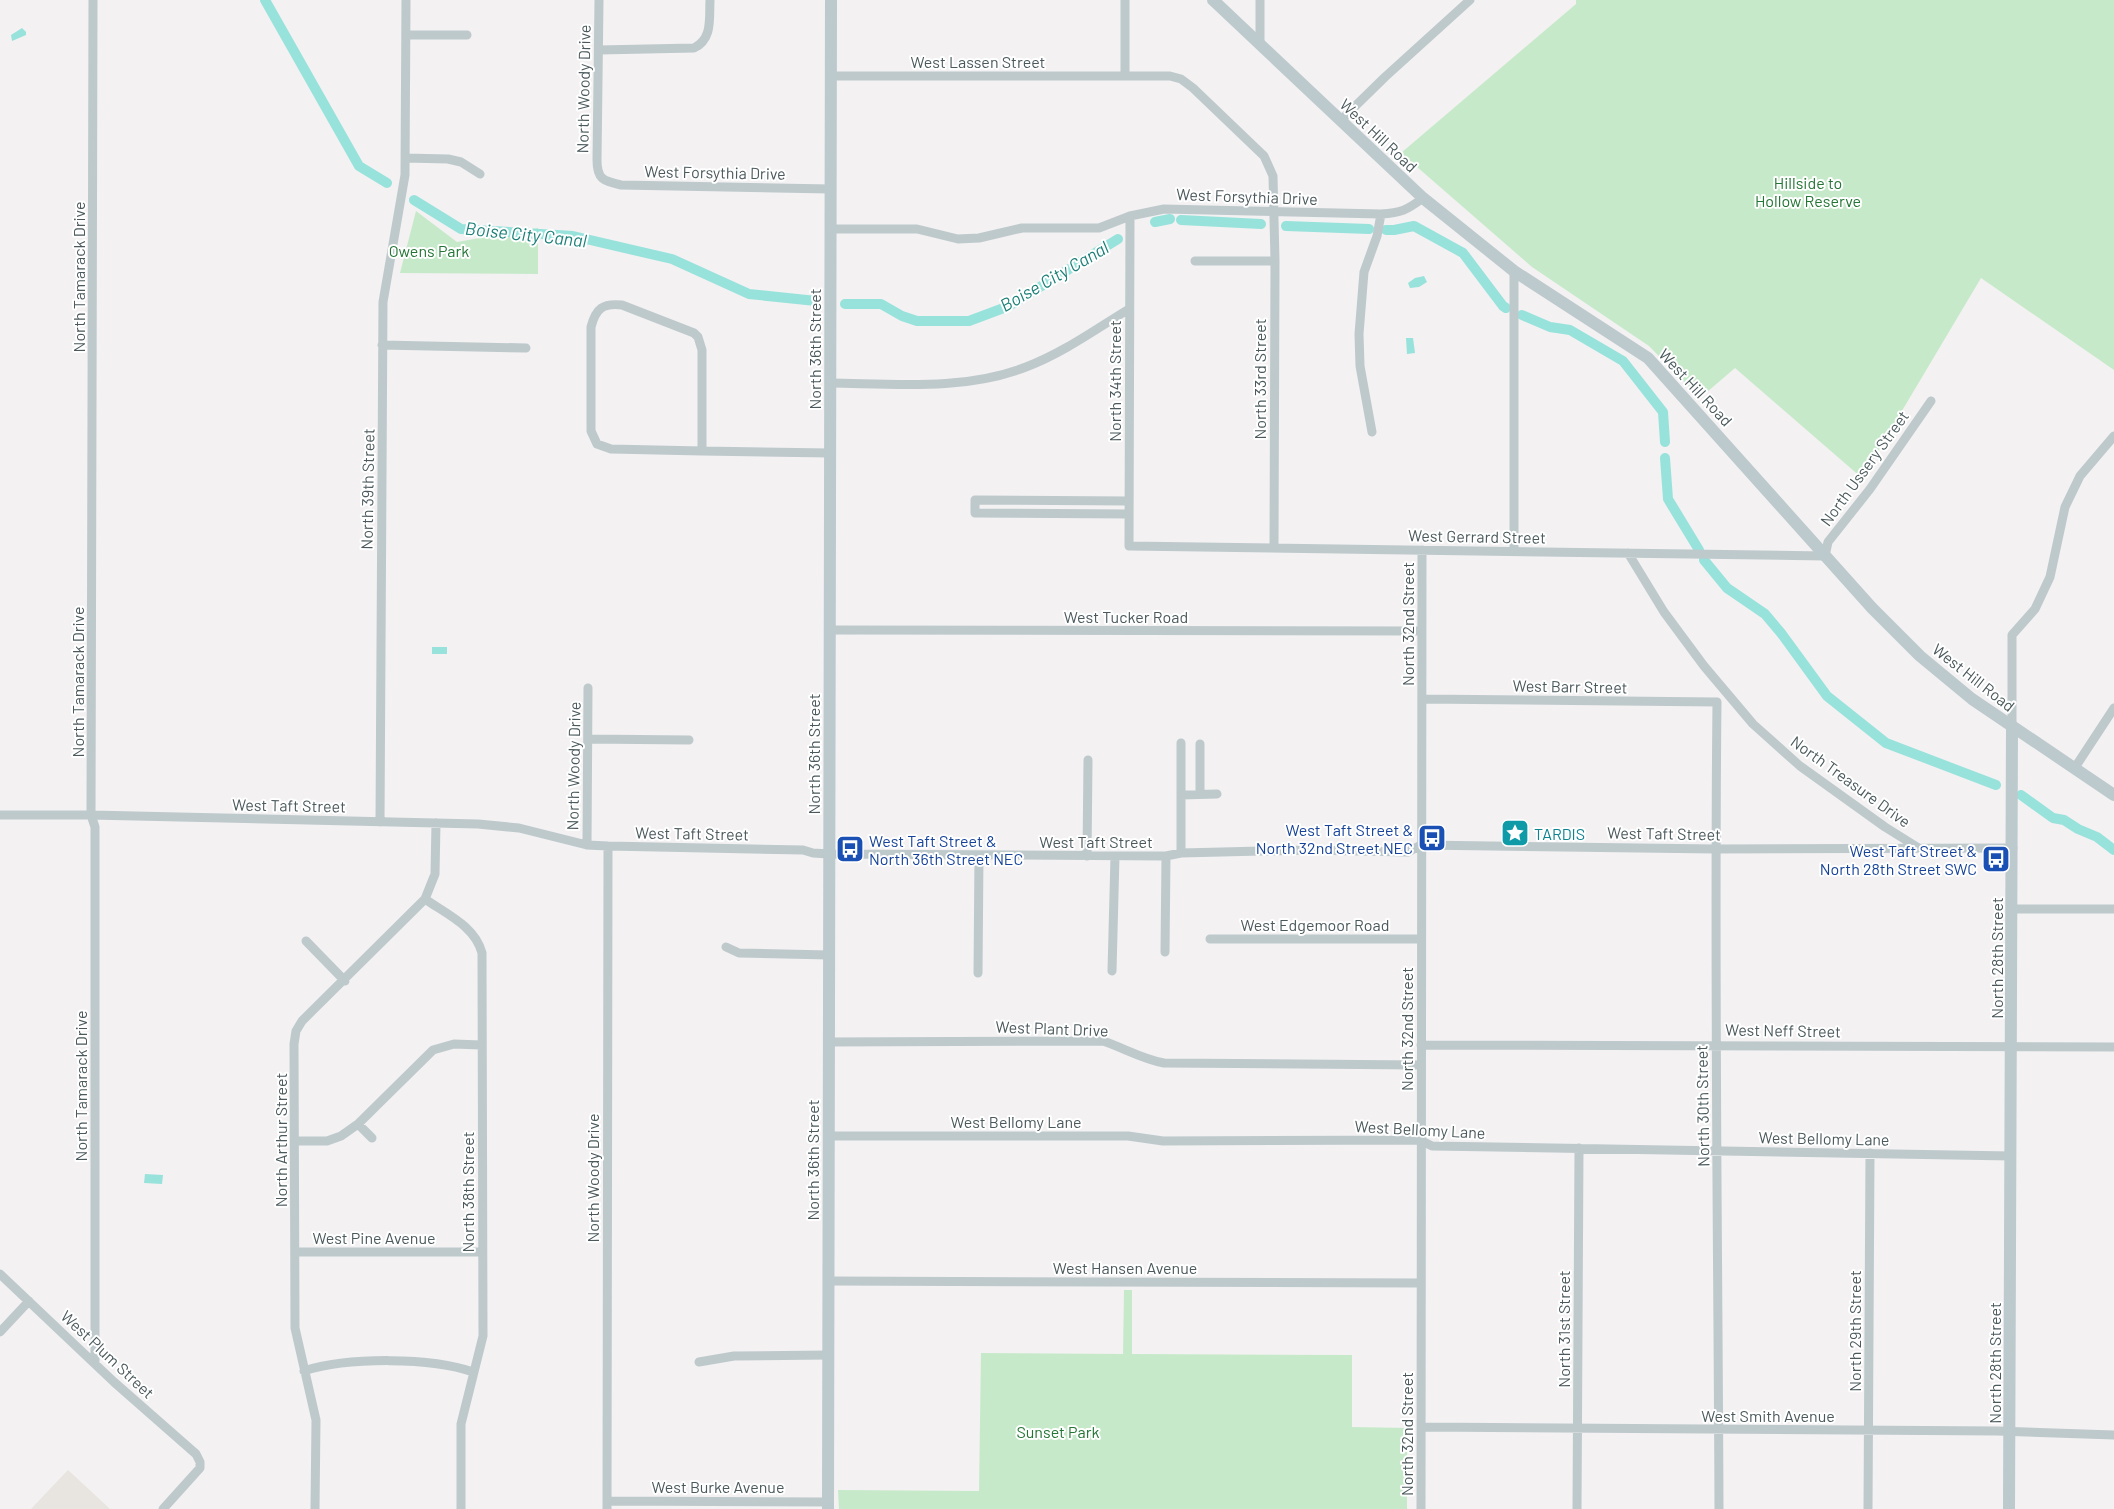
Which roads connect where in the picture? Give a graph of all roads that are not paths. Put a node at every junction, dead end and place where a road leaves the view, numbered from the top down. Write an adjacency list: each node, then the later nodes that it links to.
1 (93, 0): 65 (street, North Tamarack Drive)
2 (406, 0): 10 (street, North 39th Street)
3 (599, 0): 13 (street, North Woody Drive)
4 (710, 0): 13 (street)
5 (831, 0): 15 (street, North 36th Street)
6 (1125, 0): 14 (street)
7 (1213, 0): 12 (street, West Hill Road)
8 (1260, 0): 12 (street)
9 (1470, 0): 16 (street)
10 (406, 35): 11 (street); 17 (street, North 39th Street)
11 (467, 35)
12 (1260, 45): 16 (street, West Hill Road)
13 (598, 50): 19 (street, North Woody Drive)
14 (1125, 75): 15 (street, West Lassen Street); 22 (street, West Lassen Street)
15 (831, 76): 20 (street, North 36th Street)
16 (1340, 121): 21 (street, West Hill Road)
17 (405, 158): 18 (street); 30 (street, North 39th Street)
18 (480, 174)
19 (600, 177): 20 (street, West Forsythia Drive)
20 (831, 189): 25 (street, North 36th Street)
21 (1423, 198): 23 (street, West Forsythia Drive); 28 (street, West Hill Road)
22 (1274, 210): 23 (street, West Forsythia Drive); 24 (street, West Forsythia Drive); 27 (street, North 33rd Street)
23 (1381, 214): 34 (street)
24 (1130, 216): 25 (street, West Forsythia Drive); 29 (street, North 34th Street)
25 (830, 229): 32 (street, North 36th Street)
26 (1195, 261): 27 (street)
27 (1275, 262): 41 (street, North 33rd Street)
28 (1514, 271): 43 (street); 45 (street, West Hill Road)
29 (1129, 309): 32 (street); 38 (street, North 34th Street)
30 (382, 345): 31 (street); 66 (street, North 39th Street)
31 (526, 348)
32 (830, 383): 37 (street, North 36th Street)
33 (1931, 401): 45 (street, North Ussery Street)
34 (1372, 432)
35 (2114, 436): 53 (street, North 28th Street)
36 (702, 450): 36 (street); 37 (street)
37 (830, 453): 46 (street, North 36th Street)
38 (1129, 501): 39 (street, North 34th Street); 39 (street)
39 (1129, 514): 40 (street, North 34th Street)
40 (1129, 546): 41 (street, West Gerrard Street)
41 (1274, 548): 42 (street, West Gerrard Street)
42 (1422, 550): 43 (street, West Gerrard Street); 47 (street, North 32nd Street)
43 (1514, 551): 44 (street, West Gerrard Street)
44 (1628, 553): 45 (street, West Gerrard Street); 49 (street, North Treasure Drive)
45 (1825, 556): 53 (street, West Hill Road)
46 (830, 630): 47 (street, West Tucker Road); 75 (street, North 36th Street)
47 (1422, 631): 50 (street, North 32nd Street)
48 (588, 688): 54 (street, North Woody Drive)
49 (1727, 693): 51 (street); 71 (street, North Treasure Drive)
50 (1422, 699): 51 (street, West Barr Street); 69 (street, North 32nd Street)
51 (1717, 702): 73 (street, North 30th Street)
52 (2114, 708): 59 (street)
53 (2012, 727): 59 (street, West Hill Road); 72 (street, North 28th Street)
54 (588, 739): 55 (street); 68 (street, North Woody Drive)
55 (689, 740)
56 (1181, 743): 60 (street)
57 (1200, 744): 61 (street)
58 (1088, 760): 77 (street)
59 (2074, 769): 63 (street, West Hill Road)
60 (1181, 794): 61 (street); 74 (street)
61 (1200, 794): 62 (street)
62 (1217, 794)
63 (2114, 795)
64 (0, 815): 65 (street, West Taft Street)
65 (91, 815): 66 (street, West Taft Street); 117 (street, North Tamarack Drive)
66 (380, 822): 67 (street, West Taft Street)
67 (436, 823): 68 (street, West Taft Street); 80 (street, North Arthur Street)
68 (587, 844): 70 (street, West Taft Street)
69 (1421, 845): 73 (street, West Taft Street); 74 (street, West Taft Street); 84 (street, North 32nd Street)
70 (608, 846): 75 (street, West Taft Street); 126 (street, North Woody Drive)
71 (1917, 847): 72 (street, West Taft Street); 73 (street, West Taft Street)
72 (2013, 848): 81 (street, North 28th Street)
73 (1716, 849): 93 (street, North 30th Street)
74 (1181, 853): 79 (street, West Taft Street)
75 (829, 854): 76 (street, West Taft Street); 88 (street, North 36th Street)
76 (979, 855): 77 (street, West Taft Street); 90 (street)
77 (1087, 856): 78 (street, West Taft Street)
78 (1115, 856): 79 (street, West Taft Street); 89 (street)
79 (1166, 856): 87 (street)
80 (425, 899): 91 (street, North Arthur Street); 94 (street, North 38th Street)
81 (2013, 909): 82 (street); 96 (street, North 28th Street)
82 (2114, 909)
83 (1210, 939): 84 (street, West Edgemoor Road)
84 (1421, 939): 95 (street, North 32nd Street)
85 (306, 941): 91 (street)
86 (726, 947): 88 (street)
87 (1165, 952)
88 (829, 955): 92 (street, North 36th Street)
89 (1112, 971)
90 (978, 973)
91 (345, 981): 103 (street, North Arthur Street)
92 (828, 1042): 98 (street, West Plant Drive); 100 (street, North 36th Street)
93 (1716, 1044): 95 (street, West Neff Street); 96 (street, West Neff Street); 105 (street, North 30th Street)
94 (481, 1045): 99 (street); 109 (street, North 38th Street)
95 (1421, 1045): 98 (street, North 32nd Street)
96 (2012, 1047): 97 (street, West Neff Street); 107 (street, North 28th Street)
97 (2114, 1047)
98 (1420, 1065): 102 (street, North 32nd Street)
99 (358, 1124): 101 (street); 103 (street)
100 (828, 1136): 102 (street, West Bellomy Lane); 111 (street, North 36th Street)
101 (372, 1138)
102 (1420, 1140): 104 (street, West Bellomy Lane); 112 (street, North 32nd Street)
103 (296, 1141): 108 (street, North Arthur Street)
104 (1579, 1148): 105 (street, West Bellomy Lane); 121 (street, North 31st Street)
105 (1718, 1151): 106 (street, West Bellomy Lane); 122 (street, North 30th Street)
106 (1870, 1153): 107 (street, West Bellomy Lane); 123 (street, North 29th Street)
107 (2011, 1156): 124 (street, North 28th Street)
108 (295, 1252): 109 (street, West Pine Avenue); 118 (street, North Arthur Street)
109 (482, 1252): 119 (street, North 38th Street)
110 (0, 1274): 113 (street, West Plum Street)
111 (829, 1281): 112 (street, West Hansen Avenue); 115 (street, North 36th Street)
112 (1421, 1283): 120 (street, North 32nd Street)
113 (28, 1301): 114 (street); 117 (street, West Plum Street)
114 (0, 1332)
115 (829, 1355): 116 (street); 127 (street, North 36th Street)
116 (699, 1362)
117 (95, 1363): 128 (street, West Plum Street)
118 (304, 1370): 119 (street); 129 (street, North Arthur Street)
119 (473, 1372): 130 (street, North 38th Street)
120 (1422, 1427): 121 (street, West Smith Avenue); 131 (street, North 32nd Street)
121 (1578, 1428): 122 (street, West Smith Avenue); 132 (street, North 31st Street)
122 (1718, 1430): 123 (street, West Smith Avenue); 133 (street, North 30th Street)
123 (1868, 1430): 124 (street, West Smith Avenue); 134 (street, North 29th Street)
124 (2010, 1432): 125 (street, West Smith Avenue); 135 (street, North 28th Street)
125 (2114, 1435)
126 (607, 1505): 127 (street, West Burke Avenue)
127 (828, 1506)
128 (164, 1509)
129 (315, 1509)
130 (461, 1509)
131 (1421, 1509)
132 (1577, 1509)
133 (1718, 1509)
134 (1868, 1509)
135 (2009, 1509)

